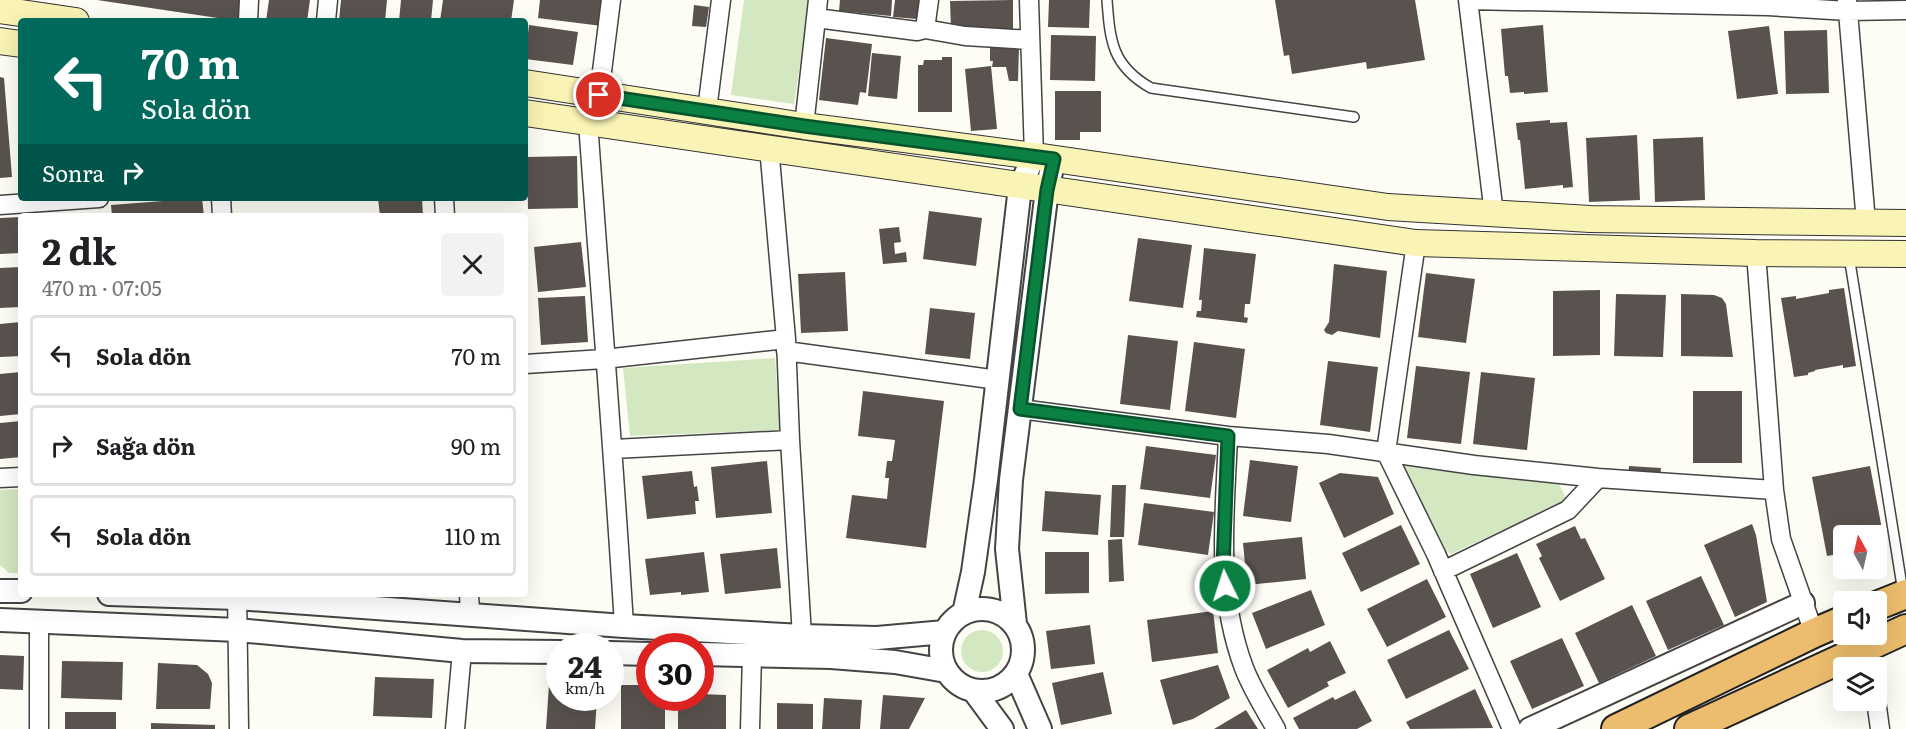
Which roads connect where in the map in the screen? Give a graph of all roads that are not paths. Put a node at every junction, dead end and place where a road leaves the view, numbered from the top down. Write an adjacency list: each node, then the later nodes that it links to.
1 (249, 0): 15 (street)
2 (328, 0): 16 (street)
3 (611, 0): 22 (street)
4 (722, 0): 23 (street)
5 (929, 0): 17 (street)
6 (1029, 0): 18 (street)
7 (1107, 0): 25 (lane)
8 (1468, 0): 9 (street); 34 (street)
9 (1659, 2): 10 (street)
10 (1847, 5): 13 (street); 35 (street)
11 (817, 9): 17 (street); 27 (street)
12 (0, 10): 14 (main road)
13 (1906, 10)
14 (55, 18)
15 (248, 18)
16 (326, 18)
17 (925, 29): 18 (street)
18 (1030, 40): 29 (street)
19 (0, 41): 20 (main road)
20 (18, 44)
21 (528, 84): 22 (main road)
22 (599, 95): 23 (main road)
23 (707, 110): 27 (main road)
24 (528, 113): 26 (main road)
25 (1354, 117)
26 (588, 122): 28 (main road); 42 (street)
27 (804, 126): 29 (main road)
28 (769, 147): 30 (main road); 41 (street)
29 (1044, 158): 30 (street); 31 (street); 34 (main road)
30 (1020, 187): 31 (main road); 44 (street)
31 (1047, 190): 37 (main road); 45 (street)
32 (91, 204): 33 (street)
33 (0, 205)
34 (1494, 214): 35 (main road)
35 (1866, 222): 36 (main road)
36 (1906, 223)
37 (1416, 243): 38 (main road); 49 (street)
38 (1756, 253): 39 (main road); 53 (street)
39 (1849, 254): 40 (main road); 57 (lane)
40 (1906, 254)
41 (786, 345): 42 (street); 44 (street); 47 (street)
42 (604, 359): 43 (street); 48 (street)
43 (528, 364)
44 (998, 380): 63 (street)
45 (1020, 409): 46 (street); 66 (street)
46 (1228, 436): 49 (street); 90 (street)
47 (790, 440): 48 (street); 73 (street)
48 (614, 449): 68 (street)
49 (1386, 452): 52 (street); 54 (street)
50 (18, 477): 51 (street)
51 (0, 478)
52 (1598, 478): 53 (street); 54 (street)
53 (1774, 490): 61 (street)
54 (1443, 571): 91 (street)
55 (0, 591): 56 (street)
56 (18, 591)
57 (1905, 594): 60 (highway)
58 (237, 597): 70 (street)
59 (266, 597): 62 (street)
60 (1887, 601)
61 (1803, 603): 72 (street); 92 (street)
62 (470, 604): 68 (street)
63 (964, 613): 66 (street); 71 (street)
64 (0, 620): 65 (street)
65 (39, 622): 70 (street); 84 (street)
66 (1015, 624): 81 (street)
67 (1833, 625): 72 (highway)
68 (624, 626): 73 (street)
69 (1906, 628): 78 (highway)
70 (238, 630): 74 (street); 85 (street)
71 (945, 632): 73 (street); 79 (street)
72 (1814, 633): 93 (highway)
73 (802, 636)
74 (462, 651): 75 (street); 86 (street)
75 (546, 652)
76 (714, 654): 77 (street)
77 (752, 655): 79 (street); 87 (street)
78 (1869, 657)
79 (946, 671): 82 (street)
80 (1833, 671): 94 (highway)
81 (1016, 674): 82 (street); 89 (street)
82 (974, 691): 88 (street)
83 (1878, 711): 95 (street)
84 (39, 729)
85 (239, 729)
86 (454, 729)
87 (750, 729)
88 (1002, 729)
89 (1040, 729)
90 (1276, 729)
91 (1512, 729)
92 (1530, 729)
93 (1616, 729)
94 (1689, 729)
95 (1880, 729)

